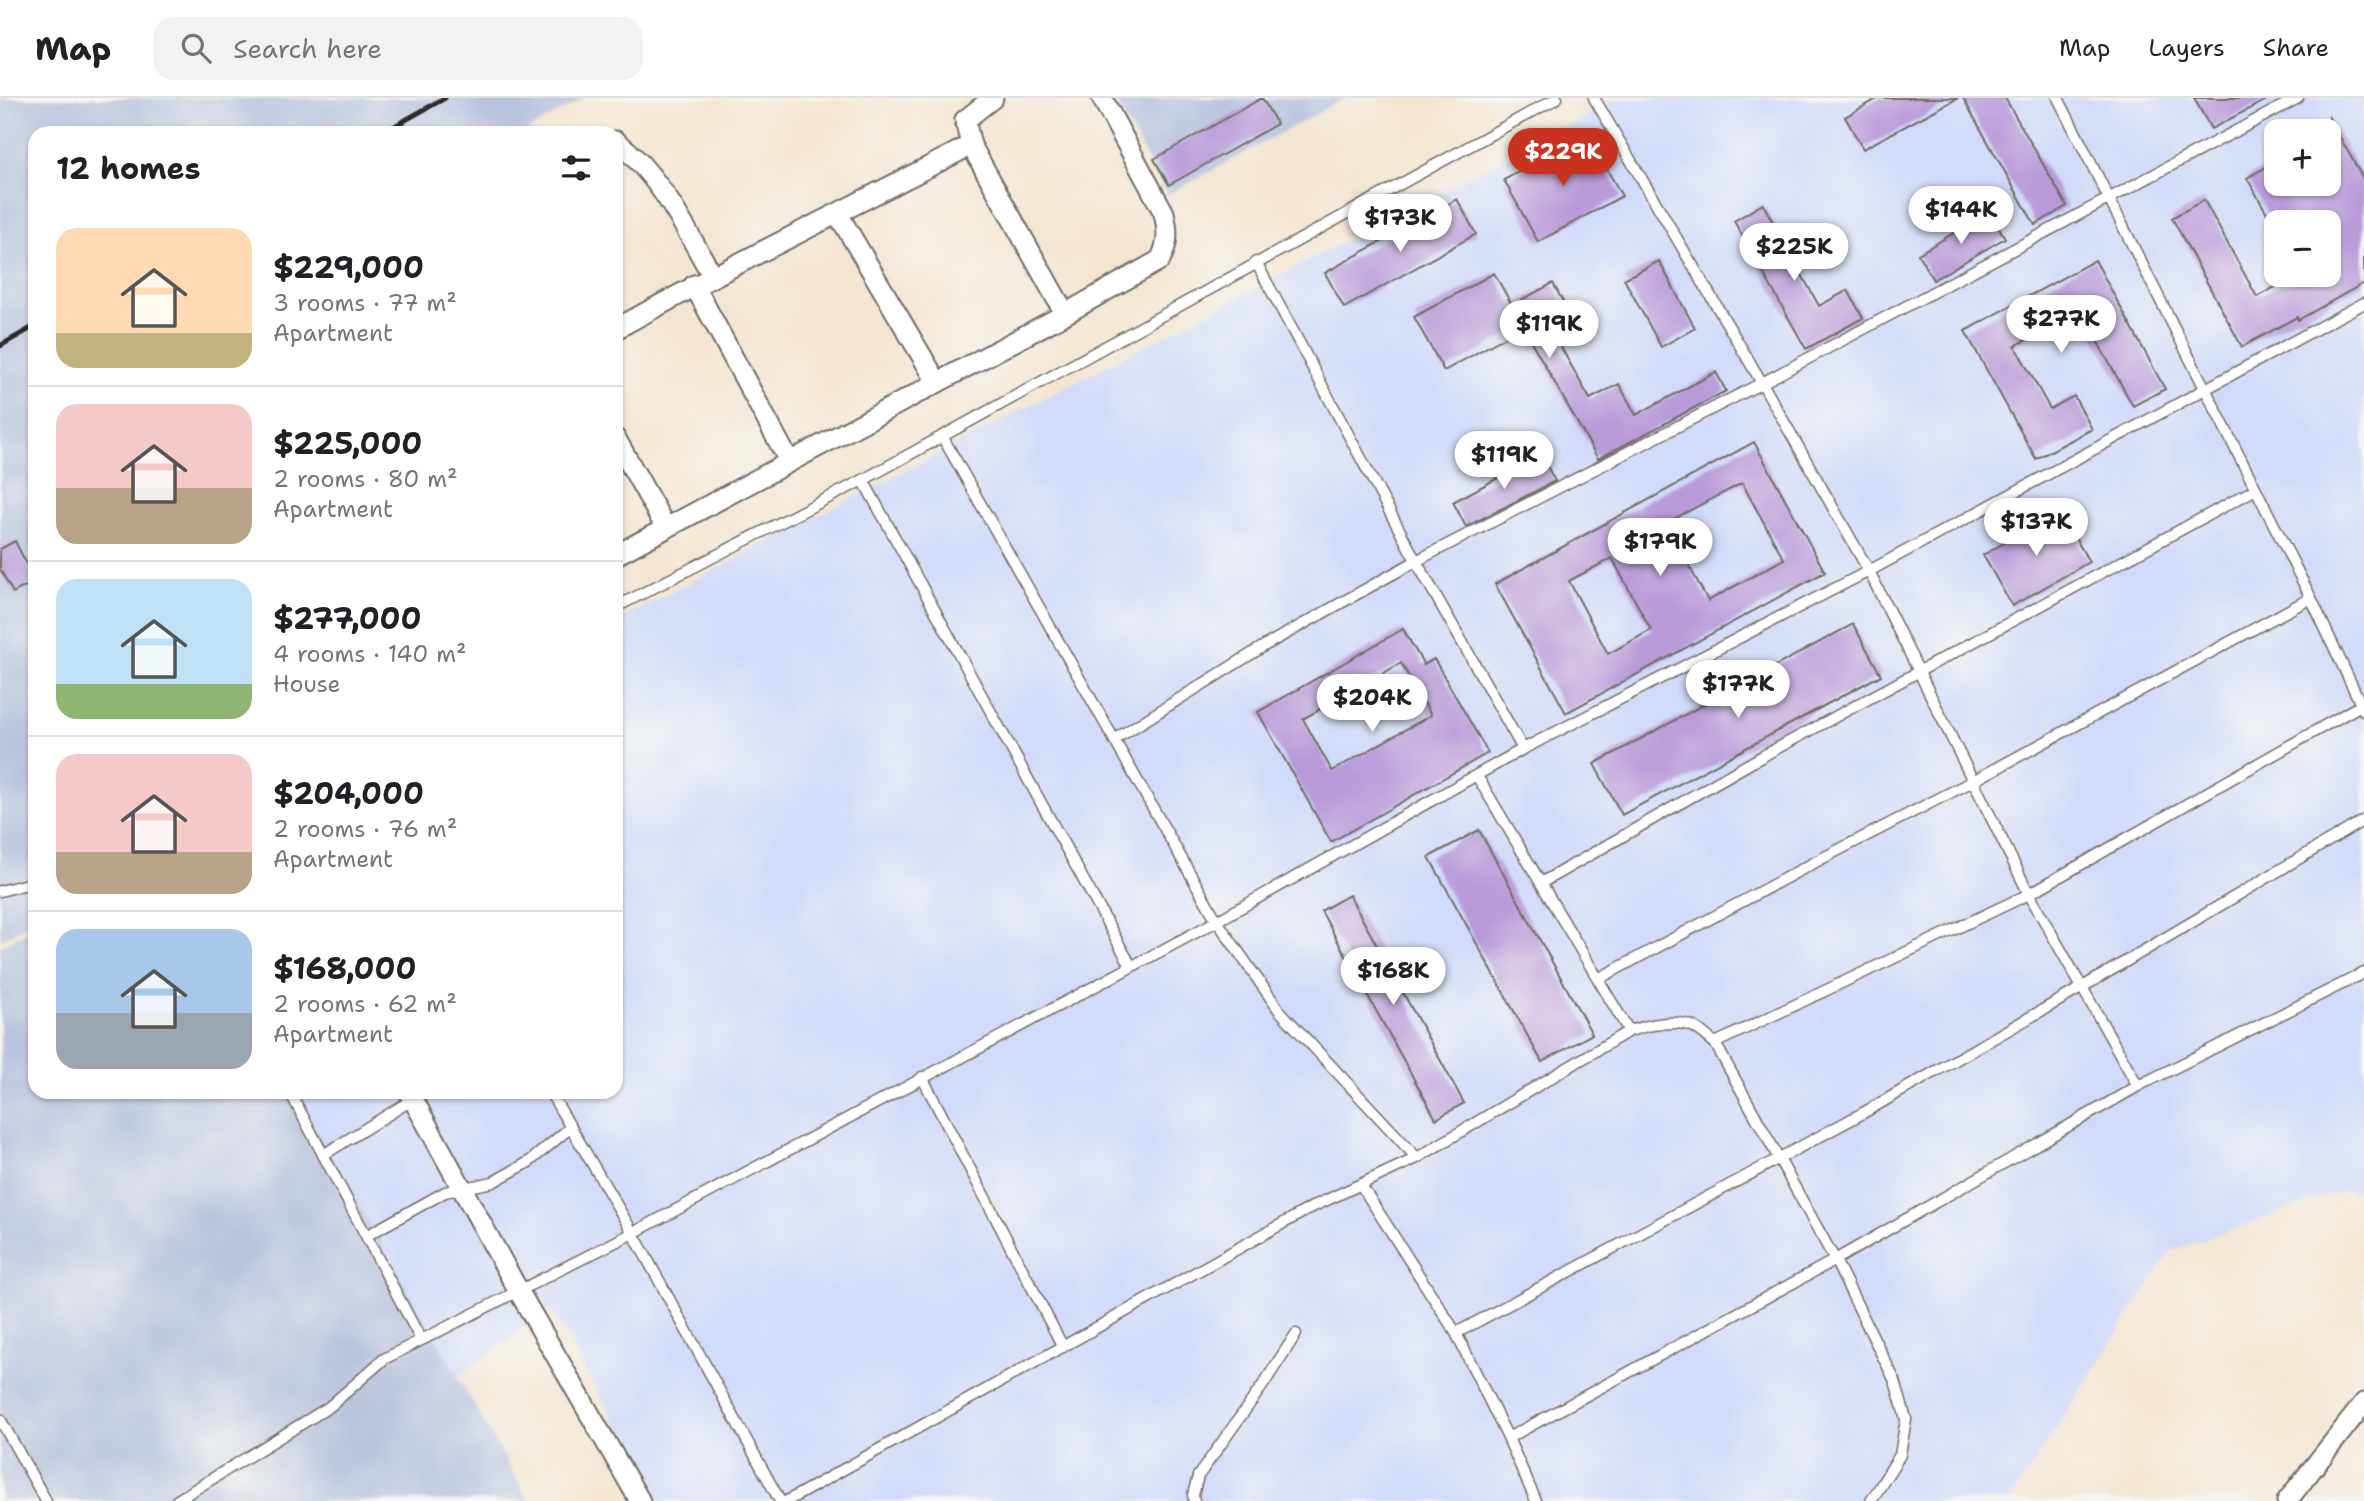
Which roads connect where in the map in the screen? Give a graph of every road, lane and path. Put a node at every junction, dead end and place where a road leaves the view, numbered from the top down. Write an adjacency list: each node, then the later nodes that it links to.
1 (993, 98): 7 (street)
2 (1102, 98): 14 (street)
3 (1557, 98): 11 (lane)
4 (1594, 98): 17 (lane)
5 (2059, 98): 9 (lane)
6 (2298, 98): 9 (lane)
7 (971, 145): 10 (street); 14 (street)
8 (623, 146): 12 (street)
9 (2108, 198): 17 (lane); 18 (lane)
10 (838, 214): 12 (street); 16 (street)
11 (1256, 262): 19 (lane); 26 (lane)
12 (703, 280): 15 (street); 21 (street)
13 (2364, 303): 18 (lane)
14 (1065, 314): 16 (street)
15 (623, 325)
16 (937, 382): 21 (street)
17 (1762, 383): 26 (lane); 27 (lane)
18 (2206, 389): 23 (lane); 27 (lane)
19 (942, 436): 22 (lane); 32 (lane)
20 (623, 451): 24 (street)
21 (789, 461): 24 (street)
22 (863, 480): 29 (lane); 42 (lane)
23 (2256, 489): 28 (lane); 30 (lane)
24 (666, 528): 25 (street)
25 (623, 551)
26 (1416, 561): 32 (lane); 33 (lane)
27 (1869, 571): 30 (lane); 33 (lane)
28 (2311, 598): 31 (lane); 35 (lane)
29 (623, 603)
30 (1920, 672): 35 (lane); 37 (lane)
31 (2363, 708): 40 (lane)
32 (1115, 739): 41 (lane)
33 (1523, 749): 34 (lane)
34 (1477, 776): 37 (lane); 41 (lane)
35 (1973, 781): 40 (lane); 44 (lane)
36 (2364, 820): 45 (lane)
37 (1541, 883): 44 (lane)
38 (28, 884): 39 (lane)
39 (0, 891)
40 (2029, 894): 45 (lane); 47 (lane)
41 (1217, 921): 42 (lane); 56 (lane)
42 (1131, 966): 48 (lane)
43 (2364, 973): 49 (lane)
44 (1598, 979): 46 (lane)
45 (2081, 988): 49 (lane); 57 (lane)
46 (1629, 1031): 47 (lane); 56 (lane)
47 (1715, 1043): 57 (lane)
48 (922, 1077): 60 (lane); 67 (lane)
49 (2138, 1086): 62 (lane)
50 (294, 1099): 55 (lane)
51 (408, 1099): 55 (lane)
52 (416, 1099): 59 (street)
53 (554, 1099): 54 (lane)
54 (570, 1126): 59 (lane); 60 (lane)
55 (323, 1155): 61 (lane)
56 (1417, 1158): 58 (lane)
57 (1779, 1158): 62 (lane); 64 (lane)
58 (1362, 1185): 64 (lane); 67 (lane)
59 (462, 1188): 61 (lane); 63 (street)
60 (634, 1233): 63 (lane); 74 (lane)
61 (366, 1236): 66 (lane)
62 (1835, 1260): 70 (lane); 78 (lane)
63 (518, 1290): 66 (lane); 73 (street)
64 (1456, 1333): 70 (lane)
65 (1296, 1334): 76 (lane)
66 (421, 1340): 72 (lane)
67 (1063, 1347): 75 (lane)
68 (2364, 1403): 79 (street)
69 (0, 1419): 71 (lane)
70 (1508, 1437): 77 (lane)
71 (46, 1501)
72 (176, 1501)
73 (640, 1501)
74 (780, 1501)
75 (787, 1501)
76 (1194, 1501)
77 (1536, 1501)
78 (1871, 1501)
79 (2287, 1501)

